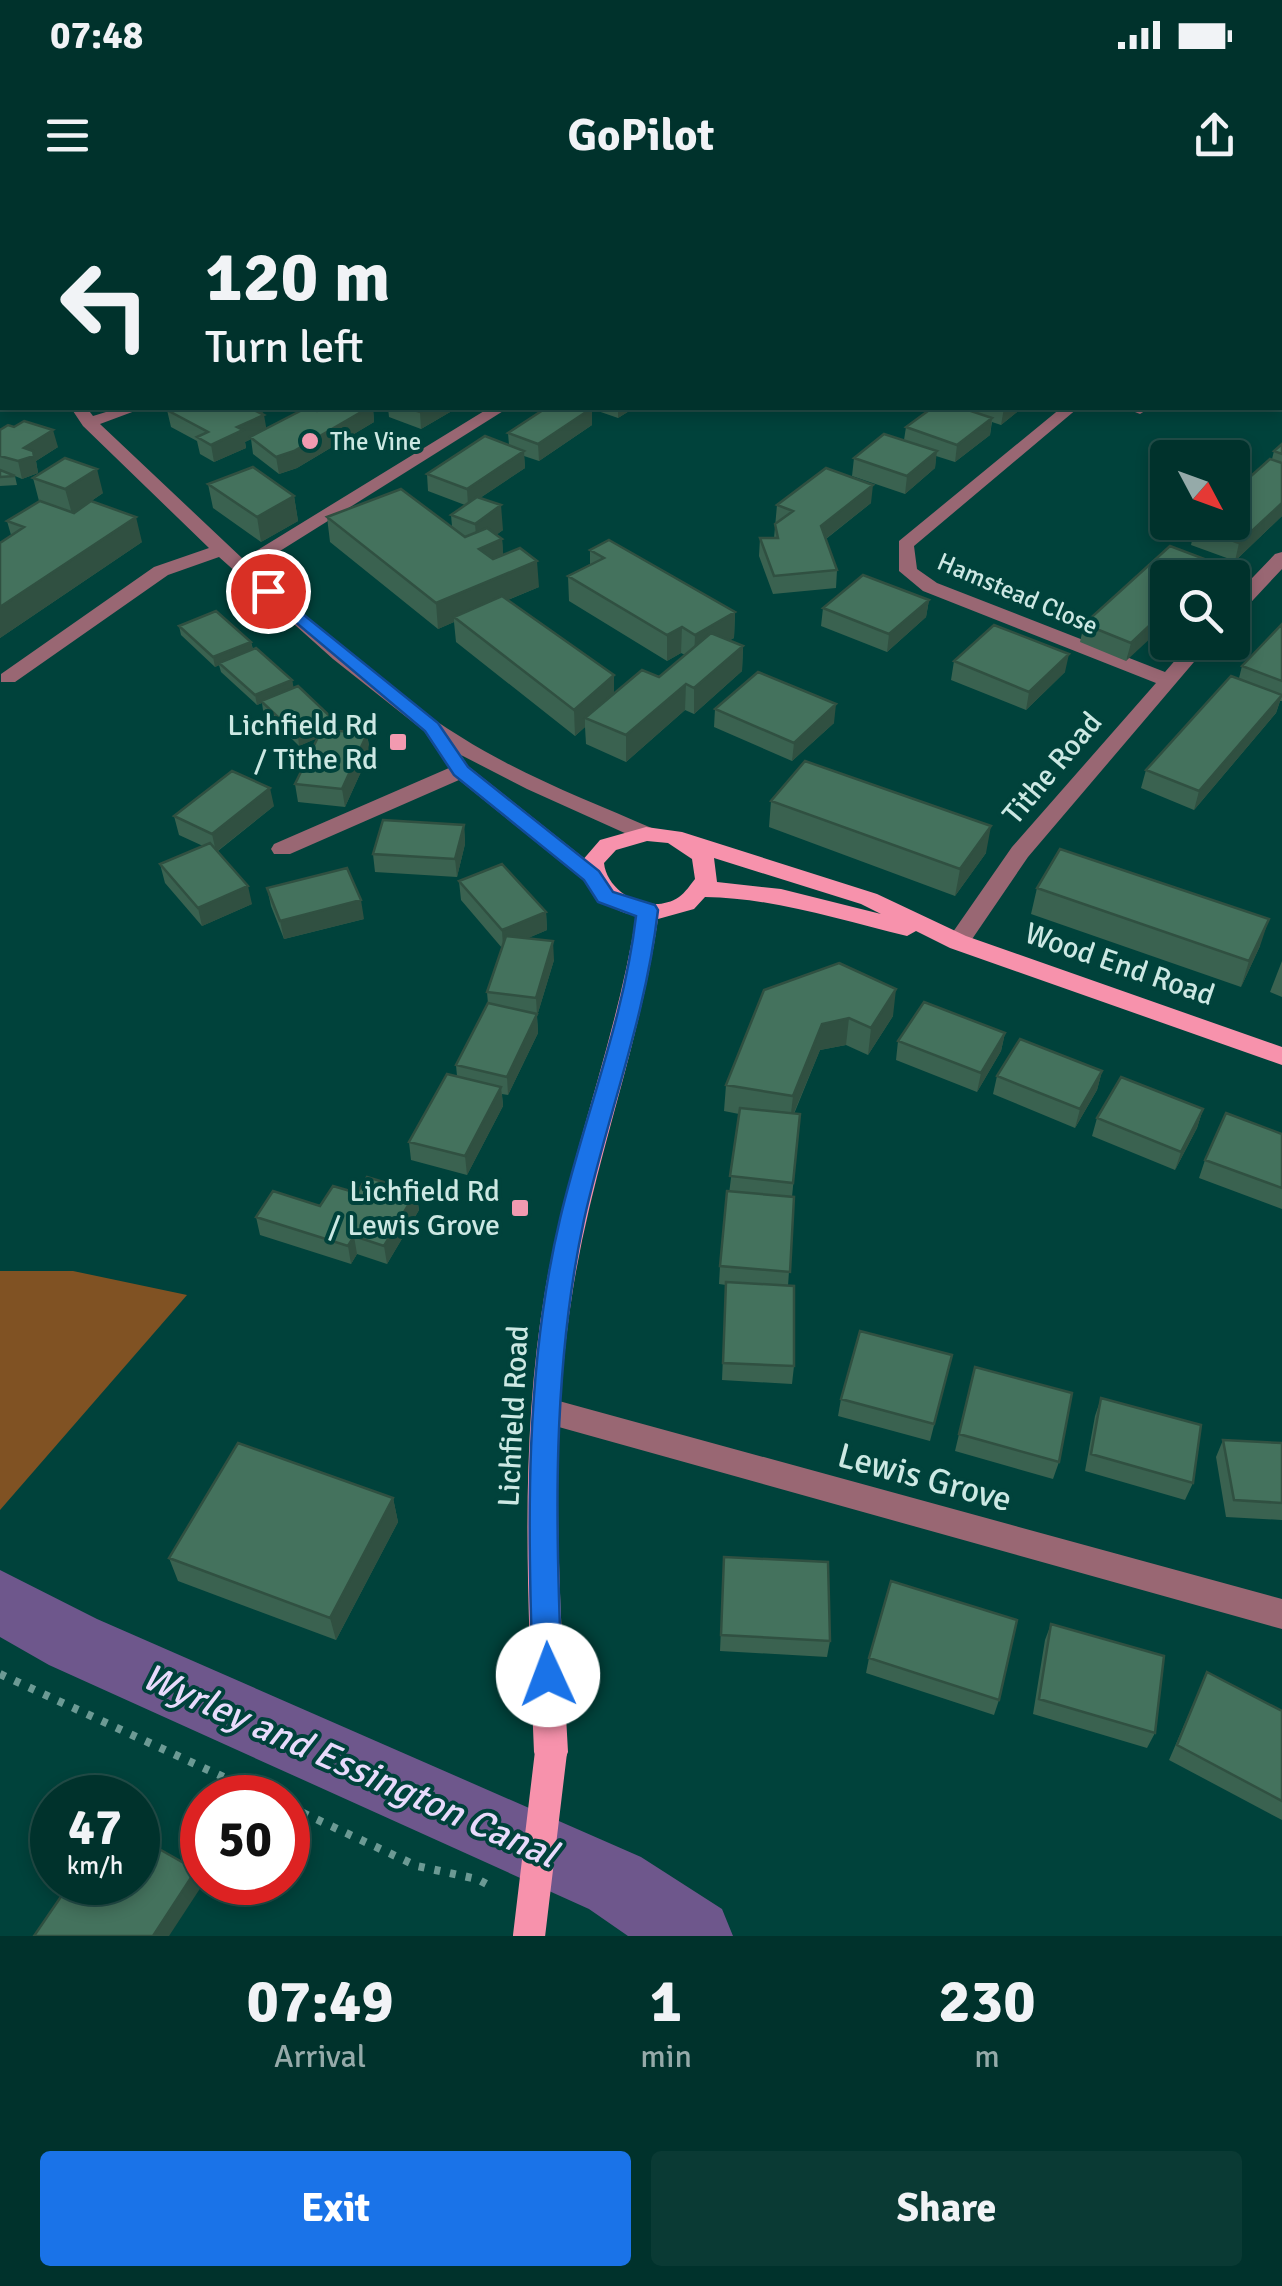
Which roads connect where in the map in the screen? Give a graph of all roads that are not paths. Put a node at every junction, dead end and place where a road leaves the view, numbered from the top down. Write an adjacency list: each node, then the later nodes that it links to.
1 (120, 410): 4 (street)
2 (497, 410): 7 (street)
3 (1068, 410): 11 (street, Hamstead Close)
4 (84, 415): 5 (street)
5 (220, 550): 7 (street); 10 (street)
6 (1282, 558): 8 (street)
7 (241, 568): 12 (street)
8 (1250, 591)
9 (1185, 660): 11 (street, Tithe Road)
10 (8, 678)
11 (1166, 680): 20 (street, Tithe Road)
12 (432, 727): 13 (street); 14 (street)
13 (461, 771): 16 (street); 17 (street)
14 (646, 834): 15 (main road); 17 (main road)
15 (688, 843): 18 (main road); 20 (main road, Wood End Road)
16 (282, 849)
17 (592, 876): 19 (main road)
18 (702, 889): 19 (main road); 20 (main road, Wood End Road)
19 (648, 910): 22 (main road, Lichfield Road)
20 (947, 938): 21 (main road, Wood End Road)
21 (1282, 1056)
22 (548, 1412): 23 (street, Lewis Grove); 24 (main road, Lichfield Road, bridge)
23 (1282, 1614)
24 (529, 1936)

